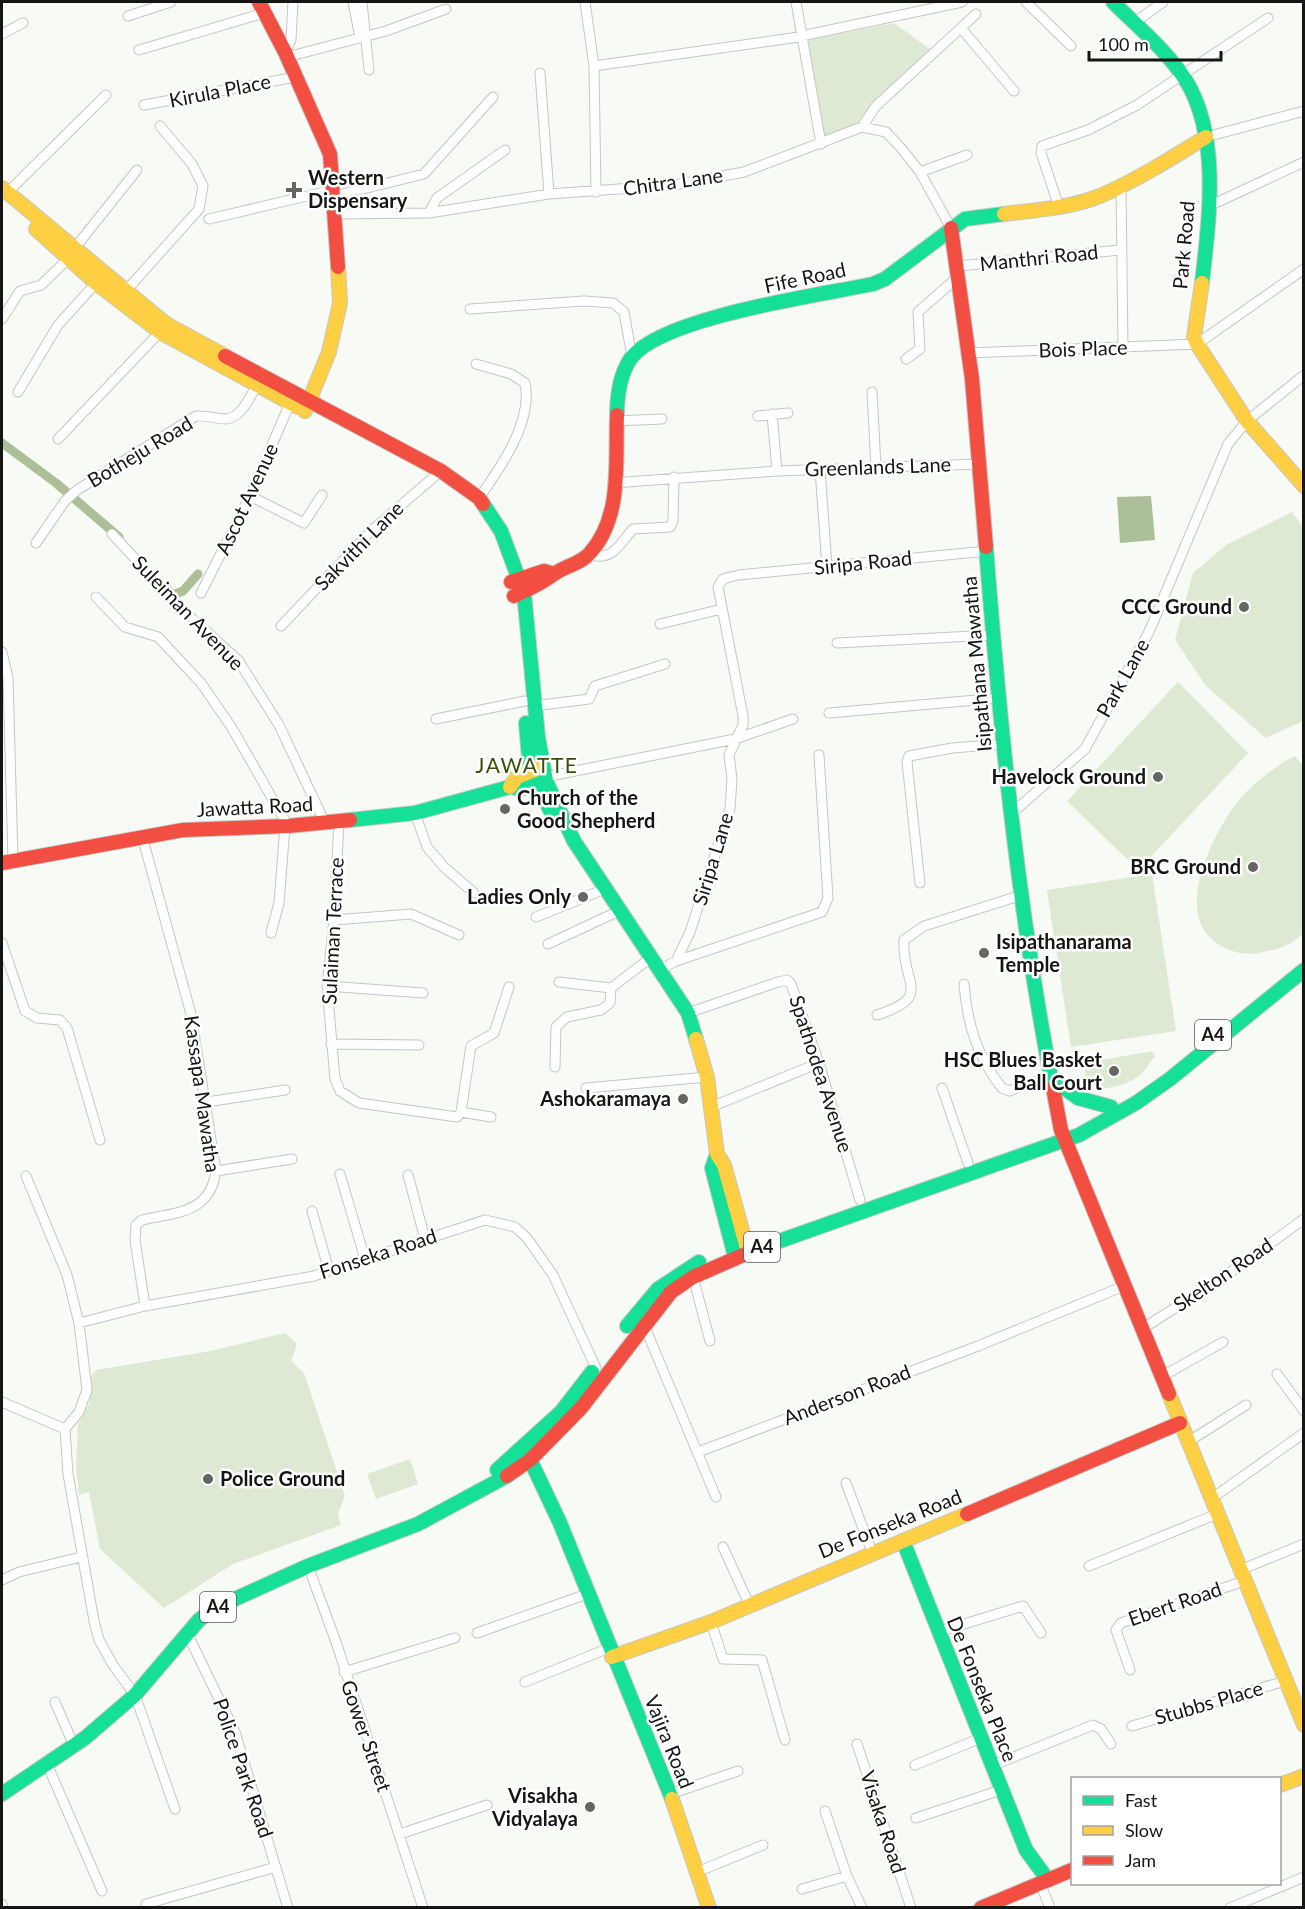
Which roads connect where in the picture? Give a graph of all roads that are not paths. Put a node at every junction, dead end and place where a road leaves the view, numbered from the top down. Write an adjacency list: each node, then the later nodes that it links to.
1 (171, 2): 14 (street)
2 (293, 2): 24 (street)
3 (353, 2): 21 (street)
4 (362, 2): 21 (street)
5 (585, 2): 25 (street)
6 (796, 2): 20 (street)
7 (962, 2): 20 (street)
8 (1026, 2): 22 (street)
9 (1113, 2): 17 (main road, Park Road)
10 (1162, 2): 17 (street)
11 (262, 7): 23 (street); 24 (main road)
12 (446, 9): 21 (street)
13 (976, 15): 18 (street)
14 (128, 16)
15 (1269, 18): 28 (street)
16 (23, 23): 19 (street)
17 (1134, 23): 28 (main road, Park Road)
18 (961, 28): 30 (street); 36 (street)
19 (2, 34)
20 (801, 36): 25 (street); 38 (street)
21 (363, 37): 24 (street); 26 (street)
22 (1071, 46)
23 (138, 50)
24 (286, 55): 29 (main road)
25 (594, 66): 45 (street)
26 (369, 70)
27 (540, 73): 47 (street)
28 (1181, 75): 37 (main road, Park Road); 49 (street)
29 (296, 77): 33 (street, Kirula Place); 46 (main road)
30 (1014, 91)
31 (106, 95): 48 (street)
32 (493, 97): 46 (street)
33 (144, 105)
34 (1304, 111): 37 (street)
35 (160, 126): 60 (street)
36 (862, 127): 38 (street, Chitra Lane); 43 (street)
37 (1206, 137): 44 (main road, Fife Road); 50 (main road, Park Road)
38 (821, 144): 45 (street, Chitra Lane)
39 (505, 150): 51 (street)
40 (968, 155): 43 (street)
41 (1304, 162): 50 (street)
42 (137, 170): 56 (street)
43 (920, 172): 54 (street)
44 (1121, 186): 49 (main road, Fife Road); 55 (street)
45 (596, 192): 47 (street, Chitra Lane)
46 (334, 193): 52 (main road); 53 (street)
47 (549, 194): 51 (street, Chitra Lane)
48 (3, 195): 56 (main road)
49 (1059, 207): 54 (main road, Fife Road)
50 (1207, 207): 64 (main road, Park Road)
51 (429, 213): 52 (street, Chitra Lane)
52 (336, 214): 75 (main road)
53 (209, 219)
54 (951, 228): 58 (main road, Isipathana Mawatha); 67 (main road, Fife Road)
55 (1120, 250): 58 (street, Manthri Road); 65 (street)
56 (71, 254): 59 (main road); 60 (main road); 62 (street)
57 (1304, 268): 64 (street)
58 (959, 270): 66 (main road, Isipathana Mawatha); 68 (street)
59 (97, 282): 63 (main road); 72 (street)
60 (125, 292): 75 (main road)
61 (471, 309): 67 (street)
62 (2, 319)
63 (160, 332): 71 (main road); 82 (street)
64 (1197, 344): 65 (street, Bois Place); 81 (main road)
65 (1123, 348): 66 (street, Bois Place)
66 (969, 353): 83 (main road, Isipathana Mawatha)
67 (632, 357): 80 (main road)
68 (906, 359)
69 (476, 364): 93 (street)
70 (1304, 375): 81 (street, Park Lane)
71 (256, 387): 74 (main road); 95 (street, Botheju Road)
72 (18, 392)
73 (872, 392): 84 (street)
74 (290, 403): 75 (main road); 92 (street, Ascot Avenue)
75 (307, 407): 87 (main road)
76 (788, 413): 77 (street)
77 (772, 414): 78 (street); 86 (street)
78 (758, 416)
79 (662, 419): 80 (street)
80 (615, 421): 89 (main road)
81 (1247, 421): 90 (main road); 120 (street, Park Lane)
82 (58, 439)
83 (980, 464): 84 (street, Greenlands Lane); 96 (main road, Isipathana Mawatha)
84 (876, 467): 85 (street, Greenlands Lane)
85 (820, 469): 86 (street, Greenlands Lane); 98 (street)
86 (777, 471): 88 (street, Greenlands Lane)
87 (438, 475): 93 (main road); 100 (main road); 105 (street, Sakvithi Lane)
88 (674, 477): 89 (street, Greenlands Lane); 97 (street)
89 (614, 483): 97 (main road)
90 (1304, 486)
91 (322, 495): 92 (street)
92 (250, 496): 101 (street, Ascot Avenue)
93 (479, 498): 100 (main road)
94 (112, 534): 121 (street, Suleiman Avenue)
95 (36, 543)
96 (987, 551): 98 (street, Siripa Road); 106 (main road, Isipathana Mawatha)
97 (589, 555): 100 (main road)
98 (826, 567): 99 (street, Siripa Road)
99 (723, 579): 103 (street, Siripa Lane)
100 (517, 588): 111 (main road)
101 (201, 593)
102 (96, 597): 122 (street)
103 (722, 609): 104 (street); 115 (street, Siripa Lane)
104 (660, 624)
105 (281, 626)
106 (993, 634): 107 (street); 110 (main road, Isipathana Mawatha)
107 (837, 643)
108 (2, 652): 124 (street)
109 (665, 664): 111 (street)
110 (999, 698): 112 (street); 116 (main road, Isipathana Mawatha)
111 (530, 704): 113 (street); 118 (main road)
112 (829, 713)
113 (436, 719)
114 (793, 719): 115 (street)
115 (735, 739): 118 (street); 138 (street, Siripa Lane)
116 (1004, 744): 120 (main road, Isipathana Mawatha); 125 (street)
117 (819, 755): 138 (street)
118 (539, 776): 119 (main road, Jawatta Road); 126 (main road)
119 (415, 813): 121 (main road, Jawatta Road); 127 (street)
120 (1011, 814): 128 (main road, Isipathana Mawatha)
121 (332, 822): 122 (main road, Jawatta Road); 131 (street, Sulaiman Terrace)
122 (287, 826): 123 (main road, Jawatta Road); 132 (street)
123 (142, 836): 124 (main road, Jawatta Road); 158 (street, Kassapa Mawatha)
124 (7, 862)
125 (920, 884)
126 (605, 889): 129 (main road); 130 (street)
127 (474, 893)
128 (1022, 895): 148 (street); 154 (main road, Isipathana Mawatha)
129 (621, 910): 135 (street); 137 (main road)
130 (536, 917)
131 (334, 920): 133 (street); 143 (street, Sulaiman Terrace)
132 (272, 933)
133 (459, 935)
134 (2, 943): 164 (street)
135 (548, 944)
136 (1304, 955): 160 (main road, A4)
137 (653, 956): 139 (main road); 145 (street)
138 (676, 961): 139 (street)
139 (661, 969): 147 (main road)
140 (1301, 978): 163 (main road, A4)
141 (559, 982): 145 (street)
142 (964, 984): 154 (street)
143 (327, 986): 146 (street); 149 (street, Sulaiman Terrace)
144 (509, 987): 161 (street)
145 (611, 988): 152 (street)
146 (423, 993)
147 (688, 1013): 151 (street, Spathodea Avenue); 153 (main road)
148 (877, 1015)
149 (331, 1044): 150 (street); 161 (street, Sulaiman Terrace)
150 (419, 1045)
151 (819, 1063): 159 (street); 171 (street, Spathodea Avenue)
152 (555, 1067)
153 (707, 1077): 155 (street); 159 (main road)
154 (1050, 1077): 160 (main road); 163 (main road, Isipathana Mawatha)
155 (586, 1088)
156 (942, 1088): 166 (street)
157 (285, 1090): 158 (street)
158 (207, 1102): 167 (street, Kassapa Mawatha)
159 (711, 1107): 175 (main road)
160 (1111, 1107): 163 (main road, A4)
161 (461, 1112): 162 (street)
162 (491, 1117)
163 (1063, 1136): 166 (main road, A4); 175 (main road, A4); 179 (main road, Isipathana Mawatha)
164 (100, 1140)
165 (292, 1159): 167 (street)
166 (968, 1163): 171 (main road, A4)
167 (216, 1171): 180 (street, Kassapa Mawatha)
168 (340, 1174): 176 (street)
169 (408, 1175): 174 (street)
170 (26, 1176): 181 (street)
171 (860, 1200): 175 (main road, A4)
172 (312, 1211): 177 (street)
173 (1304, 1219): 183 (street, Skelton Road)
174 (425, 1239): 176 (street, Fonseka Road); 186 (street, Fonseka Road)
175 (739, 1249): 178 (main road, A4); 186 (main road, A4)
176 (365, 1259): 177 (street, Fonseka Road)
177 (329, 1271): 180 (street, Fonseka Road)
178 (693, 1277): 182 (main road, A4); 184 (street)
179 (1124, 1286): 183 (main road, Isipathana Mawatha); 196 (street, Anderson Road)
180 (146, 1306): 181 (street, Fonseka Road)
181 (79, 1323): 193 (street)
182 (644, 1325): 196 (street); 197 (main road, A4)
183 (1142, 1329): 188 (main road, Isipathana Mawatha)
184 (710, 1341)
185 (1223, 1342): 188 (street)
186 (596, 1368): 197 (main road, A4)
187 (1277, 1374): 191 (street)
188 (1161, 1377): 192 (main road, Isipathana Mawatha)
189 (2, 1402): 193 (street)
190 (1246, 1405): 195 (street)
191 (1304, 1411)
192 (1180, 1423): 195 (main road, Isipathana Mawatha); 202 (main road, De Fonseka Road)
193 (65, 1429): 206 (street)
194 (1304, 1433): 200 (street)
195 (1188, 1442): 200 (main road, Isipathana Mawatha)
196 (698, 1452): 199 (street)
197 (527, 1454): 207 (main road, A4); 211 (main road, Vajira Road)
198 (846, 1483): 205 (street)
199 (716, 1497)
200 (1211, 1499): 201 (main road, Isipathana Mawatha)
201 (1217, 1514): 208 (street); 209 (main road, Isipathana Mawatha)
202 (903, 1541): 205 (main road, De Fonseka Road); 214 (main road, De Fonseka Place)
203 (1304, 1544): 209 (street)
204 (723, 1547): 212 (street)
205 (872, 1552): 212 (main road, De Fonseka Road)
206 (81, 1557): 210 (street); 224 (street)
207 (308, 1566): 215 (main road, A4); 221 (street, Gower Street)
208 (1089, 1566)
209 (1242, 1575): 220 (street, Ebert Road); 222 (main road, Isipathana Mawatha)
210 (2, 1580)
211 (587, 1594): 216 (street); 219 (main road, Vajira Road)
212 (749, 1604): 213 (main road, De Fonseka Road)
213 (711, 1622): 219 (main road, De Fonseka Road); 229 (street)
214 (938, 1632): 217 (street); 228 (main road, De Fonseka Place)
215 (187, 1633): 224 (main road, A4); 249 (street, Police Park Road)
216 (477, 1633)
217 (1041, 1633)
218 (455, 1638): 221 (street)
219 (610, 1652): 223 (street, De Fonseka Road); 241 (main road, Vajira Road)
220 (1130, 1670)
221 (344, 1672): 246 (street, Gower Street)
222 (1285, 1681): 226 (main road, Isipathana Mawatha); 227 (street, Stubbs Place)
223 (525, 1682)
224 (135, 1695): 232 (main road, A4); 243 (street)
225 (55, 1702): 232 (street)
226 (1304, 1725)
227 (1132, 1726)
228 (981, 1738): 234 (street); 235 (main road, De Fonseka Place)
229 (785, 1740)
230 (857, 1744): 259 (street, Visaka Road)
231 (1110, 1744): 235 (street)
232 (74, 1746): 233 (main road, A4)
233 (47, 1764): 240 (main road, A4); 257 (street)
234 (915, 1765)
235 (994, 1765): 239 (main road, De Fonseka Place)
236 (738, 1771): 241 (street)
237 (1304, 1776): 238 (main road)
238 (1281, 1785)
239 (1001, 1790): 245 (street); 248 (main road, De Fonseka Place)
240 (2, 1794)
241 (670, 1794): 251 (main road, Vajira Road)
242 (487, 1805): 246 (street)
243 (175, 1809)
244 (825, 1811): 252 (street)
245 (916, 1818)
246 (400, 1834): 261 (street, Gower Street)
247 (763, 1845): 251 (street)
248 (1026, 1851): 254 (main road, De Fonseka Place); 256 (main road, De Fonseka Place)
249 (276, 1867): 258 (street); 260 (street, Police Park Road)
250 (1071, 1870): 254 (main road)
251 (697, 1872): 262 (main road, Vajira Road)
252 (847, 1876): 255 (street); 263 (street)
253 (1304, 1877): 266 (street)
254 (1044, 1882): 256 (main road); 265 (street, De Fonseka Place)
255 (802, 1888)
256 (1025, 1889): 264 (main road)
257 (102, 1891)
258 (146, 1904)
259 (912, 1905)
260 (288, 1908)
261 (423, 1908)
262 (709, 1908)
263 (862, 1908)
264 (981, 1908)
265 (1050, 1908)
266 (1230, 1908)

